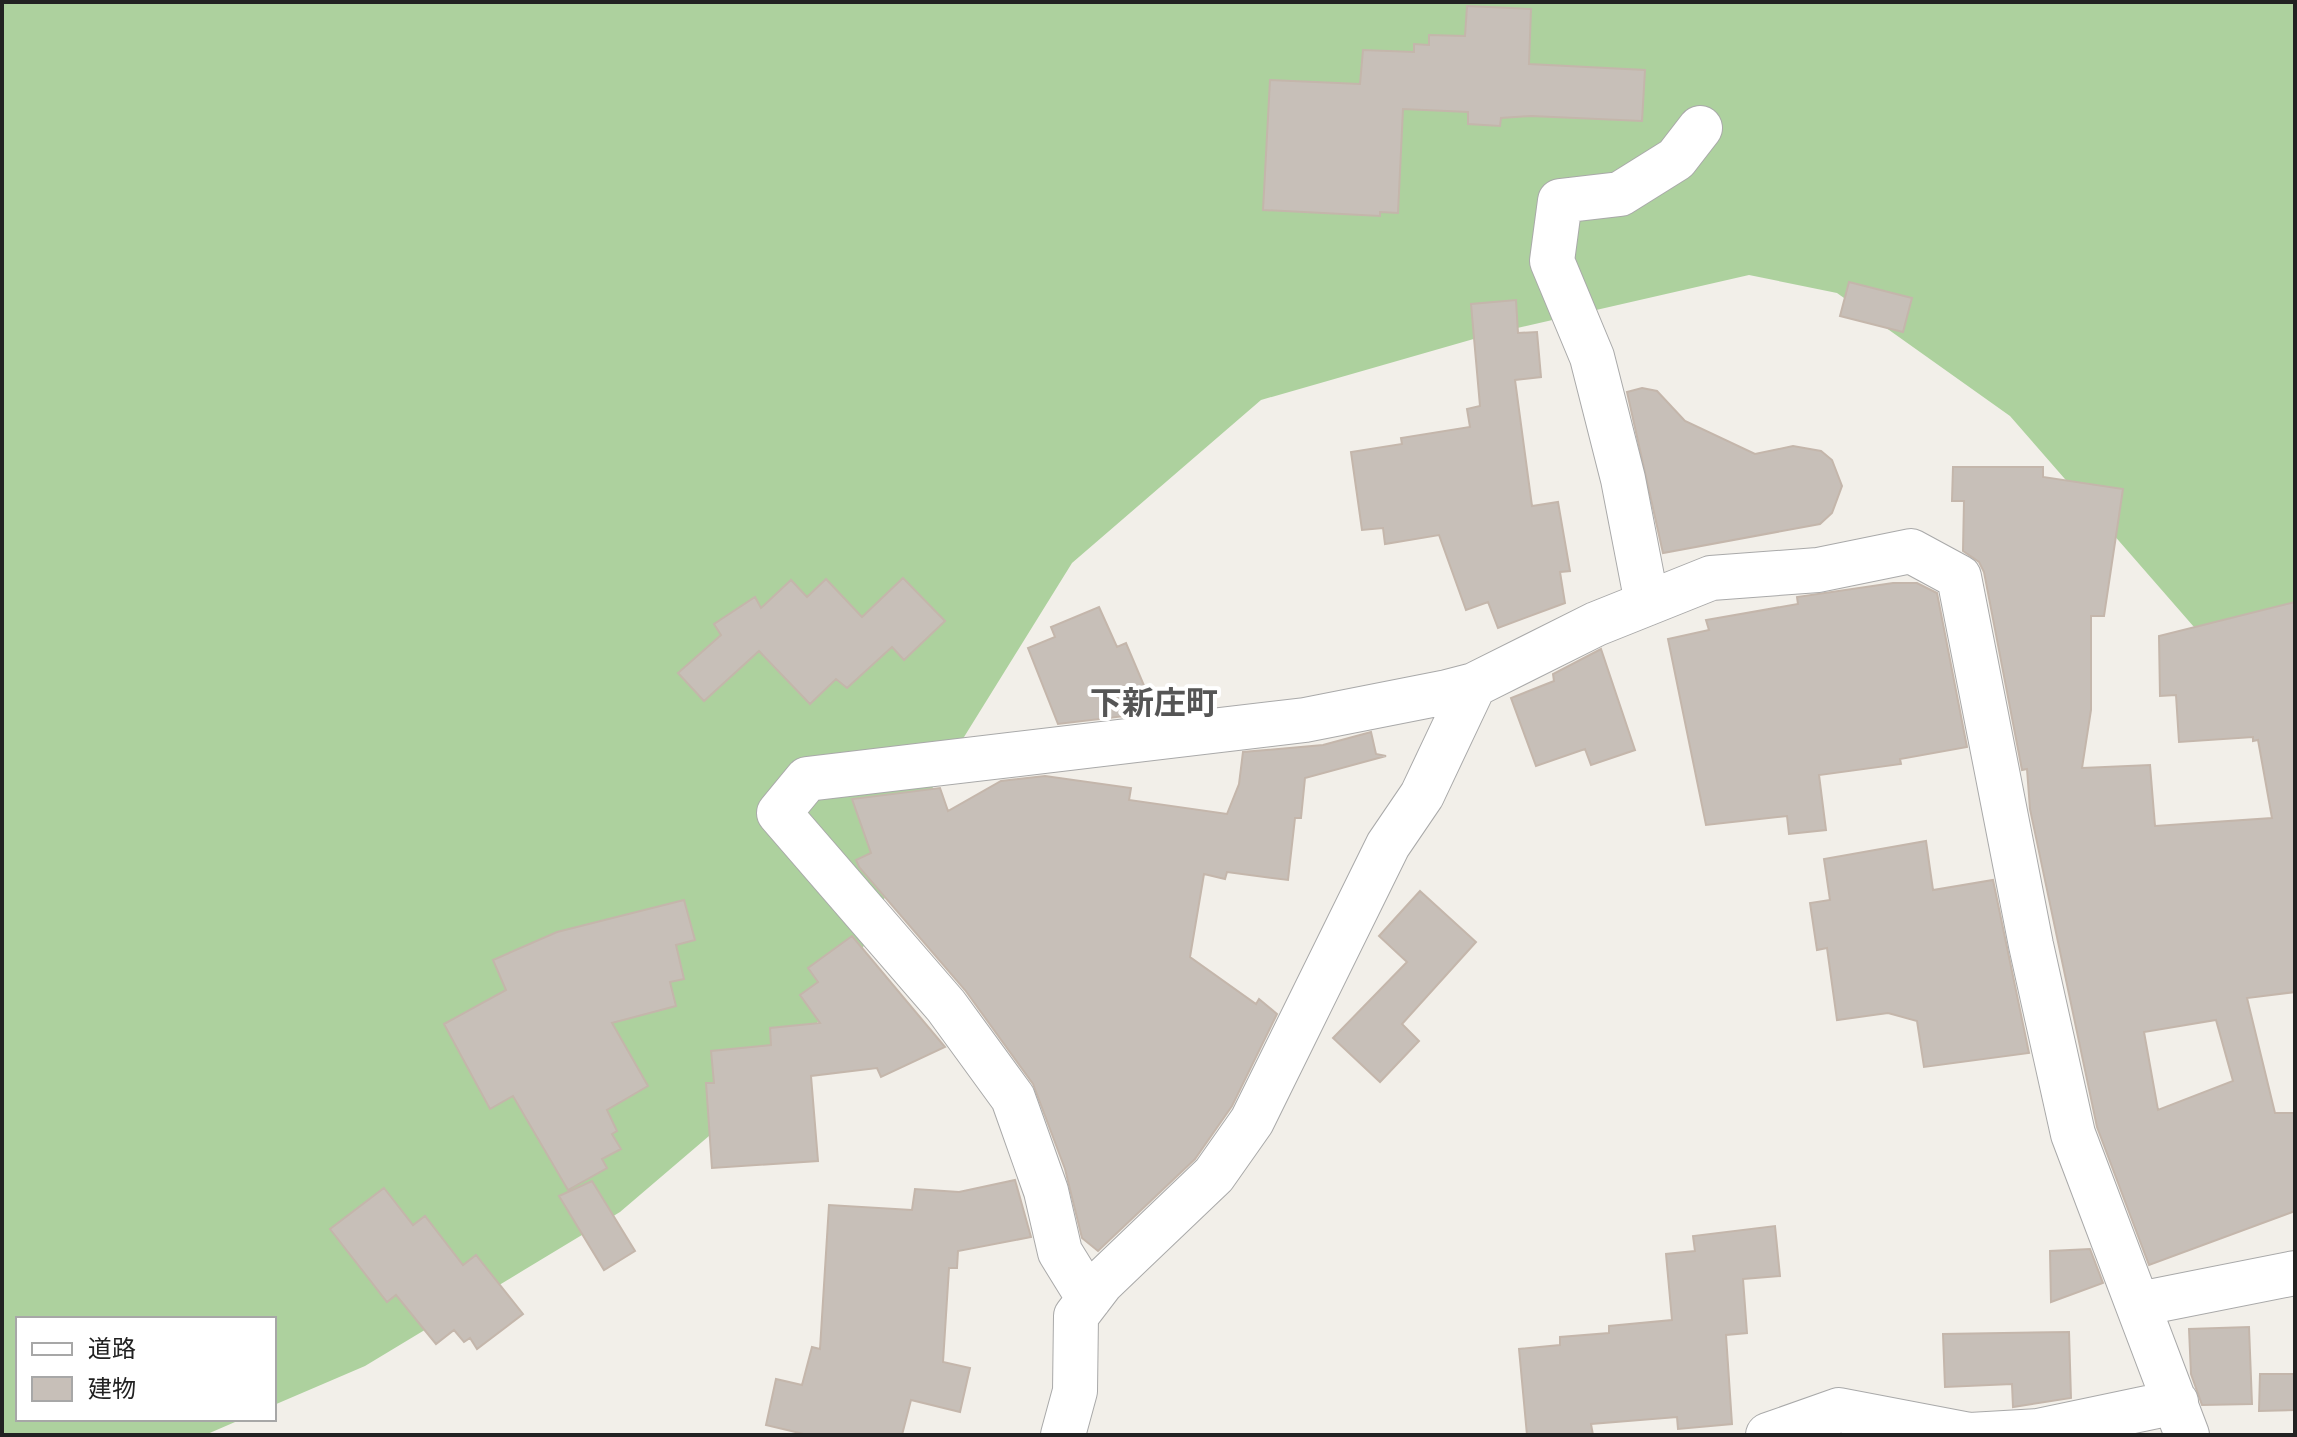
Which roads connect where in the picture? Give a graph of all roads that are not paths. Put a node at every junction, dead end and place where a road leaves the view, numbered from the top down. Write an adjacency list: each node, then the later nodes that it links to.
1 (1700, 128): 2 (street)
2 (1647, 603): 3 (street); 6 (street)
3 (1474, 685): 5 (street); 5 (street)
4 (2295, 1273): 6 (street)
5 (1089, 1299): 8 (street)
6 (2139, 1304): 7 (street)
7 (2181, 1418): 10 (street)
8 (1063, 1435)
9 (1768, 1435): 10 (street)
10 (1970, 1435)

